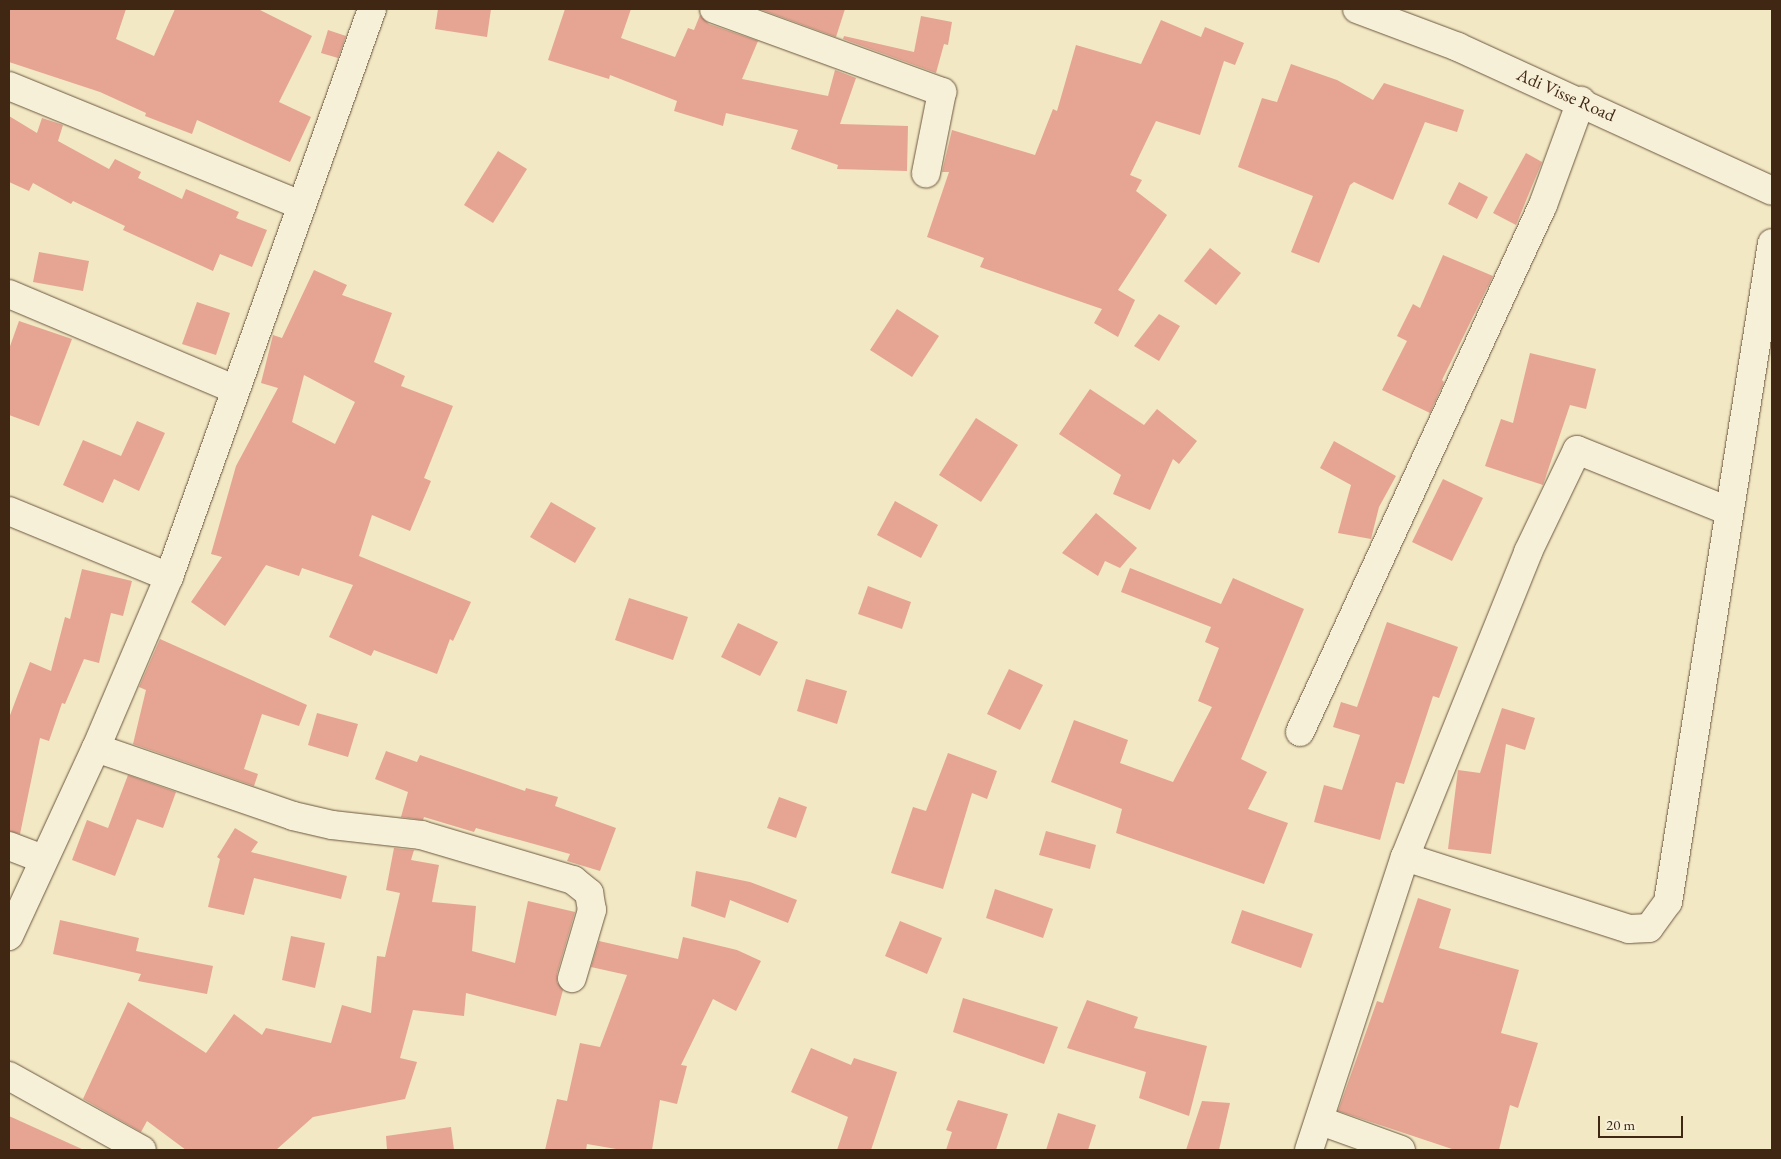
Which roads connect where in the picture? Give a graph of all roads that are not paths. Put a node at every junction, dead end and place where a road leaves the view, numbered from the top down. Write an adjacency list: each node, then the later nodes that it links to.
1 (714, 9): 6 (street)
2 (1357, 9): 5 (street, Adi Visse Road)
3 (364, 11): 8 (street)
4 (9, 86): 8 (street)
5 (1581, 101): 7 (street, Adi Visse Road); 15 (street)
6 (926, 173)
7 (1772, 191)
8 (301, 204): 11 (street)
9 (1772, 243): 13 (street)
10 (9, 294): 11 (street)
11 (234, 389): 14 (street)
12 (9, 511): 14 (street)
13 (1729, 511): 18 (street); 18 (street)
14 (169, 577): 16 (street)
15 (1300, 732)
16 (96, 748): 19 (street); 21 (street)
17 (9, 846): 19 (street)
18 (1405, 857): 23 (street)
19 (43, 859): 20 (street)
20 (9, 936)
21 (572, 978)
22 (9, 1076): 24 (street)
23 (1321, 1122): 25 (street); 26 (street)
24 (142, 1150)
25 (1310, 1150)
26 (1401, 1150)

